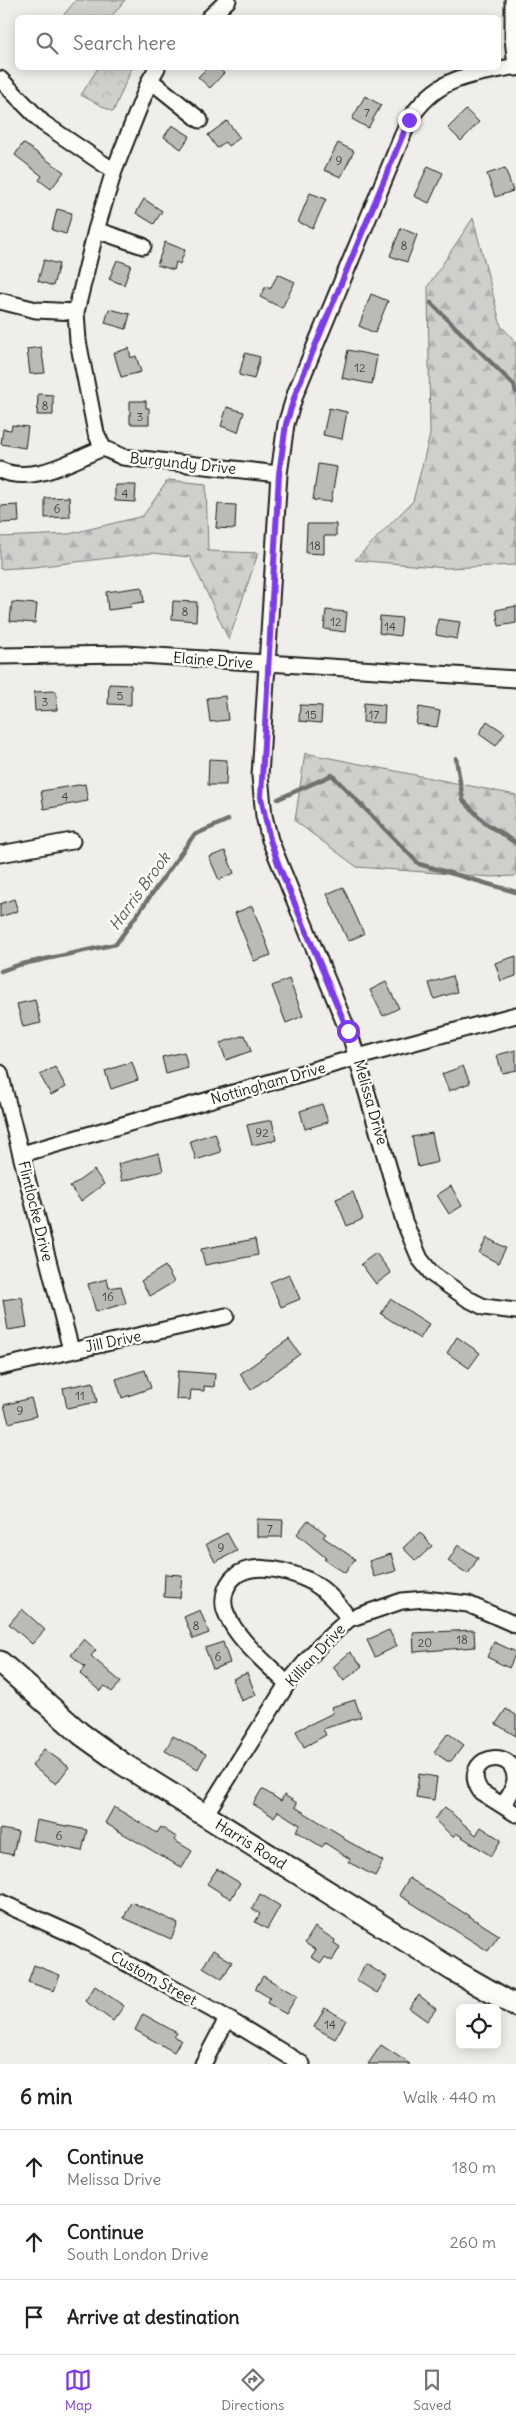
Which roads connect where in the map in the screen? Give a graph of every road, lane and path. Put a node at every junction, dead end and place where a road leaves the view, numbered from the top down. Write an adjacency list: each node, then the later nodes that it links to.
1 (228, 0): 3 (street)
2 (512, 0): 4 (street)
3 (212, 15)
4 (516, 67): 6 (street, Melissa Drive)
5 (500, 70): 17 (street, Melissa Drive)
6 (501, 70)
7 (154, 74): 9 (street); 10 (street)
8 (0, 79): 10 (street)
9 (200, 120)
10 (114, 171): 11 (street)
11 (96, 230): 12 (street); 14 (street)
12 (143, 246)
13 (0, 300): 14 (street)
14 (76, 312): 15 (street)
15 (103, 448): 16 (street); 17 (street, Burgundy Drive)
16 (0, 470)
17 (279, 474): 19 (street, Melissa Drive)
18 (0, 656): 19 (street, Elaine Drive)
19 (267, 663): 20 (street, Elaine Drive); 24 (street, Melissa Drive)
20 (516, 679)
21 (72, 841): 22 (street)
22 (0, 854)
23 (516, 1015): 24 (street, Nottingham Drive)
24 (358, 1057): 26 (street, Nottingham Drive); 27 (street, Melissa Drive)
25 (0, 1073): 26 (street, Flintlocke Drive)
26 (22, 1154): 29 (street, Flintlocke Drive)
27 (516, 1311)
28 (226, 1316): 29 (street, Jill Drive)
29 (71, 1350): 30 (street, Jill Drive)
30 (0, 1367)
31 (349, 1619): 32 (street, Killian Drive); 34 (street, Killian Drive); 34 (street)
32 (516, 1625)
33 (0, 1662): 35 (street, Harris Road)
34 (287, 1684): 35 (street, Killian Drive)
35 (205, 1815): 37 (street, Harris Road)
36 (0, 1902): 38 (street, Custom Street)
37 (516, 2006)
38 (227, 2019): 39 (street); 40 (street, Custom Street)
39 (203, 2064)
40 (302, 2064)

